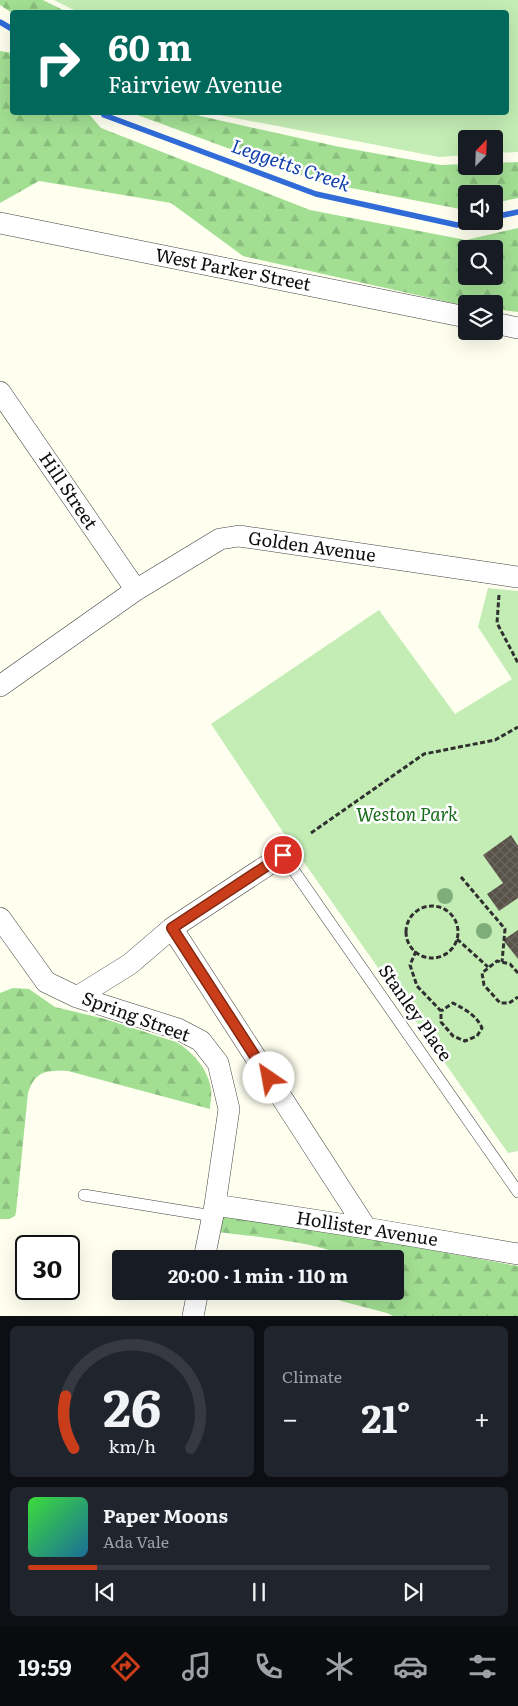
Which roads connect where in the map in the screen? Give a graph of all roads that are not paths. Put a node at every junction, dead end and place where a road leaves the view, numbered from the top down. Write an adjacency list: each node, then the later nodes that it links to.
1 (0, 223): 2 (street, West Parker Street)
2 (458, 315)
3 (503, 325): 4 (street)
4 (518, 328)
5 (0, 392): 7 (street, Hill Street)
6 (518, 577): 7 (street, Golden Avenue)
7 (136, 590): 8 (street, Golden Avenue)
8 (0, 686)
9 (283, 855): 11 (street); 13 (lane, Stanley Place)
10 (0, 918): 12 (street, Spring Street)
11 (172, 928): 12 (street); 16 (street)
12 (77, 997): 15 (street, Spring Street)
13 (518, 1192)
14 (84, 1195): 15 (lane, Hollister Avenue)
15 (214, 1211): 16 (street, Hollister Avenue); 17 (street, Spring Street)
16 (366, 1228): 18 (street, Hollister Avenue)
17 (206, 1250)
18 (518, 1254)
19 (196, 1300): 20 (street)
20 (193, 1316)

